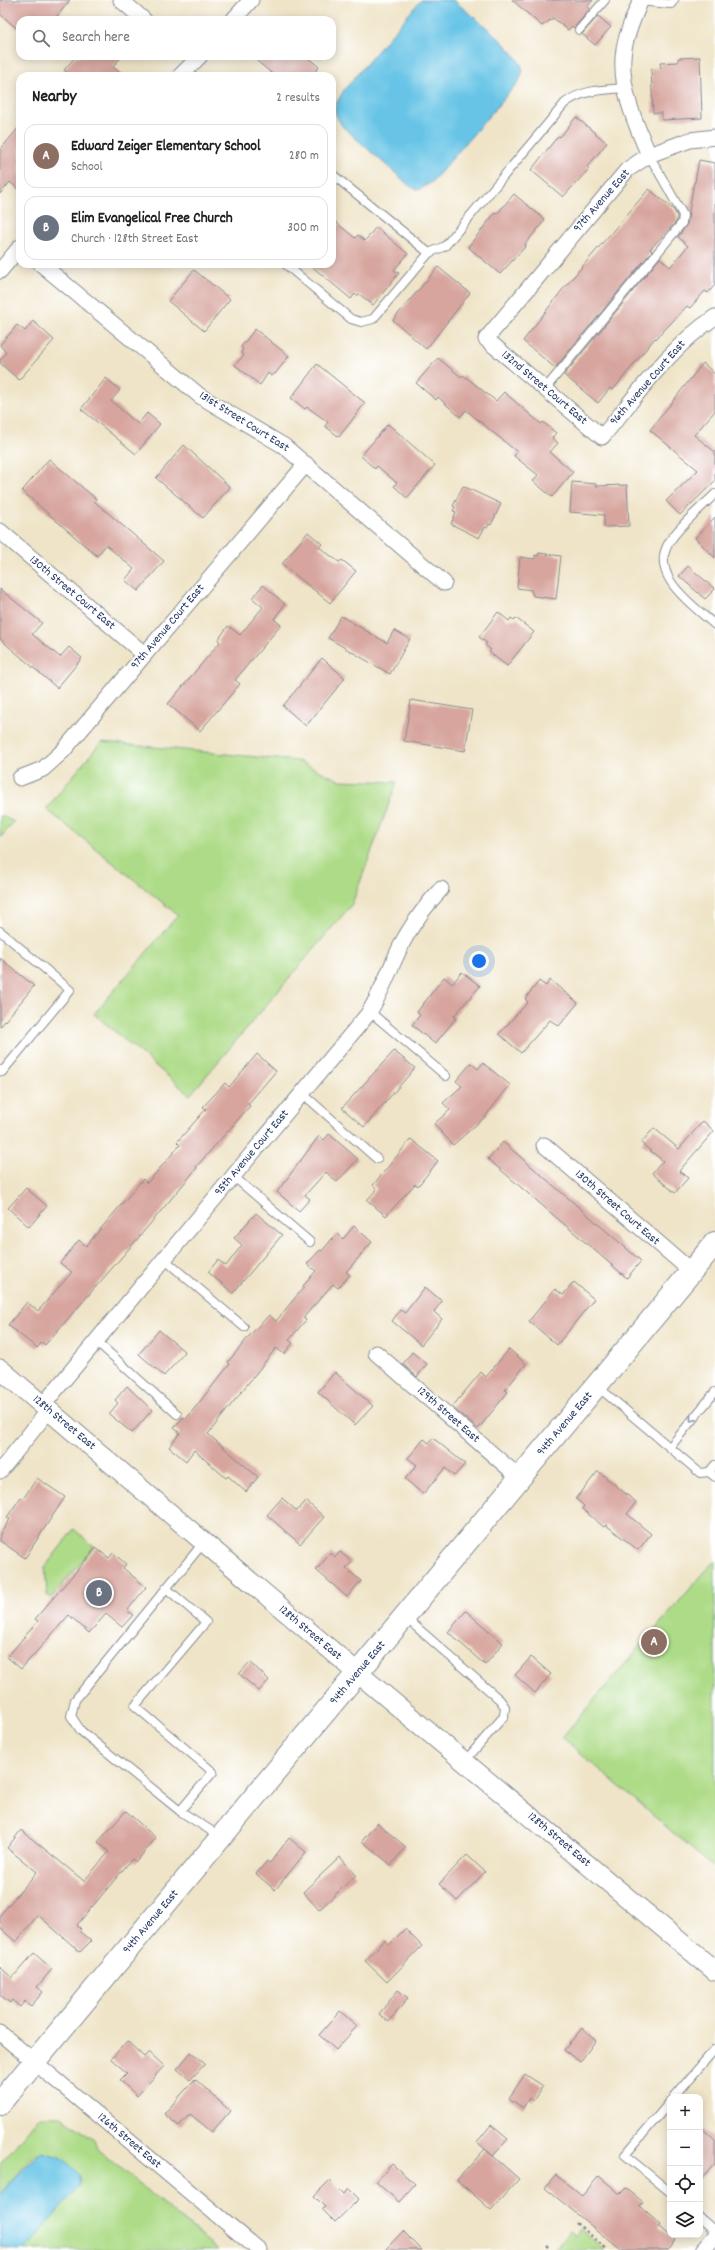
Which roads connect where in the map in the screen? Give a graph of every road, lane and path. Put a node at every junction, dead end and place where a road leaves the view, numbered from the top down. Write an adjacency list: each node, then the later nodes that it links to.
1 (121, 0): 6 (street)
2 (251, 0): 7 (street)
3 (605, 0): 8 (lane)
4 (674, 0): 5 (lane)
5 (639, 1): 11 (street)
6 (139, 16)
7 (237, 16)
8 (579, 30)
9 (192, 60): 10 (street)
10 (183, 72)
11 (626, 88): 13 (street); 16 (lane)
12 (715, 137): 13 (street, 97th Avenue East)
13 (648, 155): 21 (street, 97th Avenue East); 22 (lane)
14 (336, 177): 16 (lane)
15 (16, 252): 19 (street)
16 (429, 253): 18 (lane)
17 (46, 268): 24 (street, 131st Street Court East)
18 (290, 268)
19 (0, 271)
20 (715, 317): 23 (street, 96th Avenue Court East)
21 (486, 339): 22 (street, 132nd Street Court East)
22 (545, 389): 23 (street, 132nd Street Court East)
23 (602, 437)
24 (306, 464): 27 (street, 131st Street Court East); 29 (street, 97th Avenue Court East)
25 (715, 494): 28 (lane)
26 (0, 532): 29 (street, 130th Street Court East)
27 (444, 583)
28 (715, 625)
29 (144, 654): 30 (street, 97th Avenue Court East)
30 (20, 778)
31 (441, 889): 33 (street, 95th Avenue Court East)
32 (0, 931): 34 (lane)
33 (369, 1011): 35 (lane); 36 (street, 95th Avenue Court East)
34 (0, 1070)
35 (446, 1076)
36 (302, 1093): 38 (lane); 39 (street, 95th Avenue Court East)
37 (544, 1145): 43 (street, 130th Street Court East)
38 (377, 1159)
39 (233, 1176): 40 (lane); 42 (street, 95th Avenue Court East)
40 (310, 1242)
41 (715, 1243): 43 (main road, 94th Avenue East)
42 (164, 1259): 44 (lane); 45 (street, 95th Avenue Court East)
43 (691, 1271): 48 (main road, 94th Avenue East)
44 (244, 1327)
45 (96, 1341): 50 (street, 95th Avenue Court East); 51 (lane)
46 (376, 1353): 56 (street, 129th Street East)
47 (0, 1369): 50 (street, 128th Street East)
48 (596, 1386): 52 (lane); 56 (main road, 94th Avenue East)
49 (715, 1392): 52 (lane, one-way to 52)
50 (46, 1407): 54 (street, 95th Avenue Court East); 57 (street, 128th Street East)
51 (178, 1414)
52 (670, 1447): 55 (lane)
53 (715, 1465): 55 (lane)
54 (0, 1471)
55 (712, 1474)
56 (520, 1478): 59 (main road, 94th Avenue East)
57 (204, 1542): 58 (lane); 60 (street, 128th Street East)
58 (166, 1588): 62 (lane); 62 (lane)
59 (404, 1616): 60 (main road, 94th Avenue East); 61 (lane)
60 (358, 1673): 61 (street, 128th Street East); 63 (main road, 94th Avenue East)
61 (465, 1761): 64 (street, 128th Street East)
62 (180, 1811): 63 (lane)
63 (221, 1837): 67 (main road, 94th Avenue East)
64 (715, 1971)
65 (0, 2033): 67 (street, 126th Street East)
66 (715, 2049): 68 (lane)
67 (35, 2062): 69 (main road, 94th Avenue East); 77 (street, 126th Street East)
68 (677, 2094)
69 (0, 2104)
70 (667, 2106): 71 (lane)
71 (667, 2190)
72 (703, 2221): 74 (lane)
73 (576, 2223): 79 (path)
74 (715, 2231)
75 (715, 2236): 80 (street)
76 (547, 2246): 78 (path)
77 (259, 2250)
78 (551, 2250)
79 (608, 2250)
80 (703, 2250)

